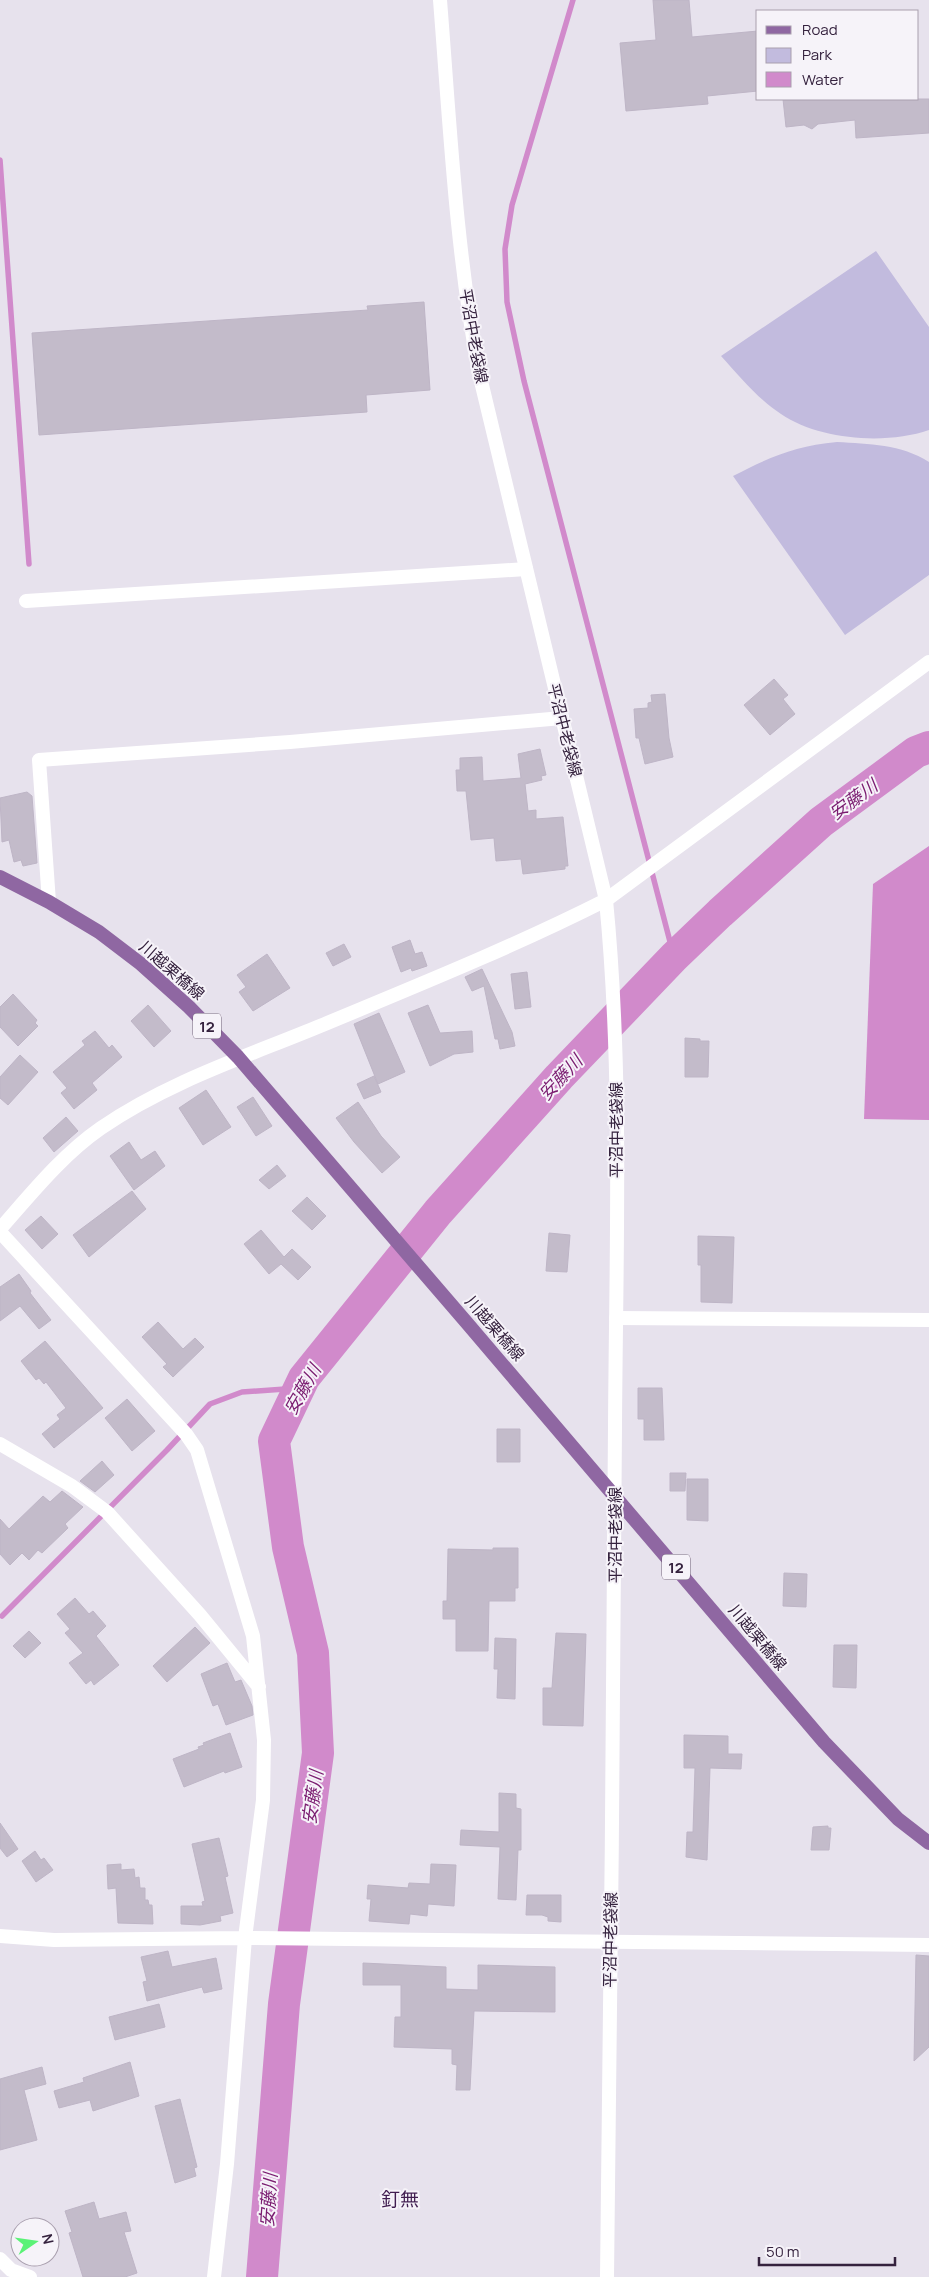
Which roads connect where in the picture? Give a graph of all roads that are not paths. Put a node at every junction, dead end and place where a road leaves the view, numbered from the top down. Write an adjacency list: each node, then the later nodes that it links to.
1 (440, 0): 2 (street, 平沼中老袋線)
2 (526, 569): 3 (street); 5 (street, 平沼中老袋線)
3 (26, 601)
4 (929, 662): 7 (street)
5 (562, 718): 7 (street, 平沼中老袋線); 8 (street)
6 (0, 876): 8 (main road, 川越栗橋線 / 12)
7 (606, 900): 9 (street); 11 (street, 平沼中老袋線)
8 (49, 902): 9 (main road, 川越栗橋線 / 12)
9 (238, 1057): 10 (street); 14 (main road, 川越栗橋線 / 12)
10 (0, 1231): 15 (street)
11 (616, 1318): 12 (street); 14 (street, 平沼中老袋線)
12 (929, 1320)
13 (0, 1444): 15 (street)
14 (615, 1495): 16 (main road, 川越栗橋線 / 12); 19 (street, 平沼中老袋線)
15 (259, 1687): 18 (street)
16 (929, 1843)
17 (0, 1936): 18 (street)
18 (248, 1938): 19 (street); 23 (street)
19 (610, 1943): 20 (street); 24 (street, 平沼中老袋線)
20 (929, 1945)
21 (0, 2259): 22 (street)
22 (30, 2277)
23 (214, 2277)
24 (607, 2277)

